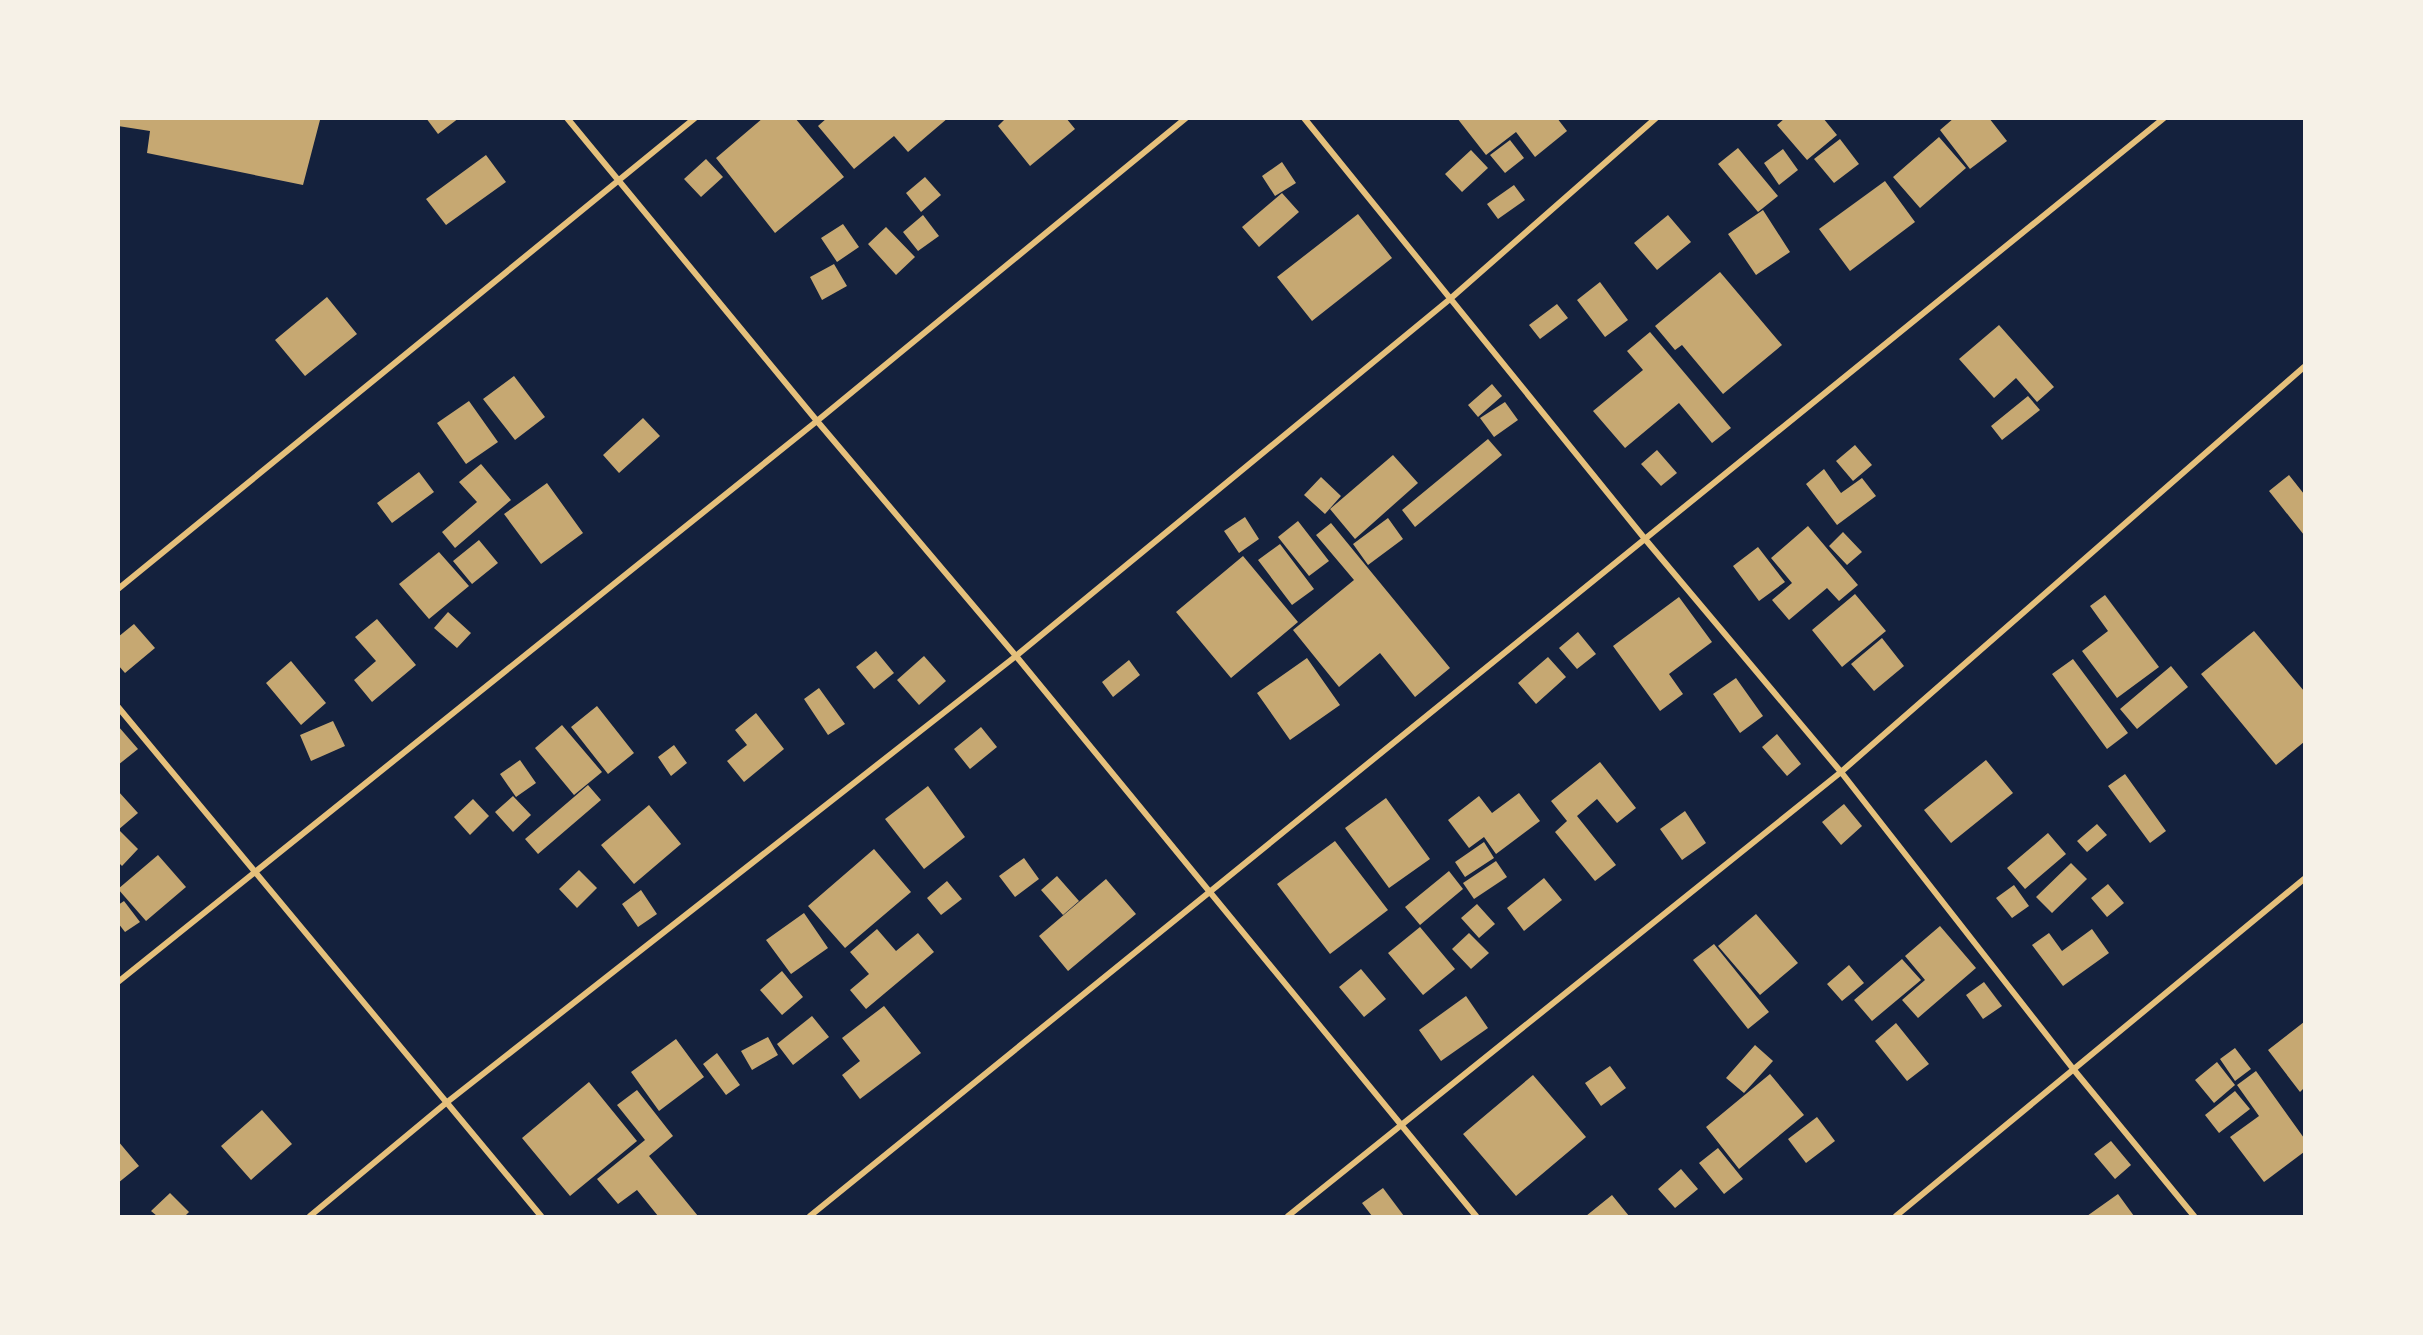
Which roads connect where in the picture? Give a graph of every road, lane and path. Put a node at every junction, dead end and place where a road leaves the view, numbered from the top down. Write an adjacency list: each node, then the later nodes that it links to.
1 (567, 118): 7 (street)
2 (695, 118): 7 (street)
3 (1186, 118): 10 (street)
4 (1304, 118): 8 (street)
5 (1656, 118): 8 (street)
6 (2164, 118): 11 (street)
7 (618, 181): 10 (street); 12 (street)
8 (1450, 299): 11 (street); 13 (street)
9 (2304, 367): 15 (street)
10 (817, 421): 13 (street); 16 (street)
11 (1645, 539): 15 (street); 18 (street)
12 (118, 589)
13 (1016, 656): 18 (street); 21 (street)
14 (118, 708): 16 (street)
15 (1840, 772): 20 (street); 22 (street)
16 (256, 871): 19 (street); 21 (street)
17 (2304, 879): 20 (street)
18 (1208, 892): 22 (street); 25 (street)
19 (118, 982)
20 (2074, 1070): 28 (street); 29 (street)
21 (446, 1103): 23 (street); 24 (street)
22 (1401, 1125): 26 (street); 27 (street)
23 (310, 1216)
24 (541, 1216)
25 (810, 1216)
26 (1288, 1216)
27 (1476, 1216)
28 (1896, 1216)
29 (2194, 1216)

